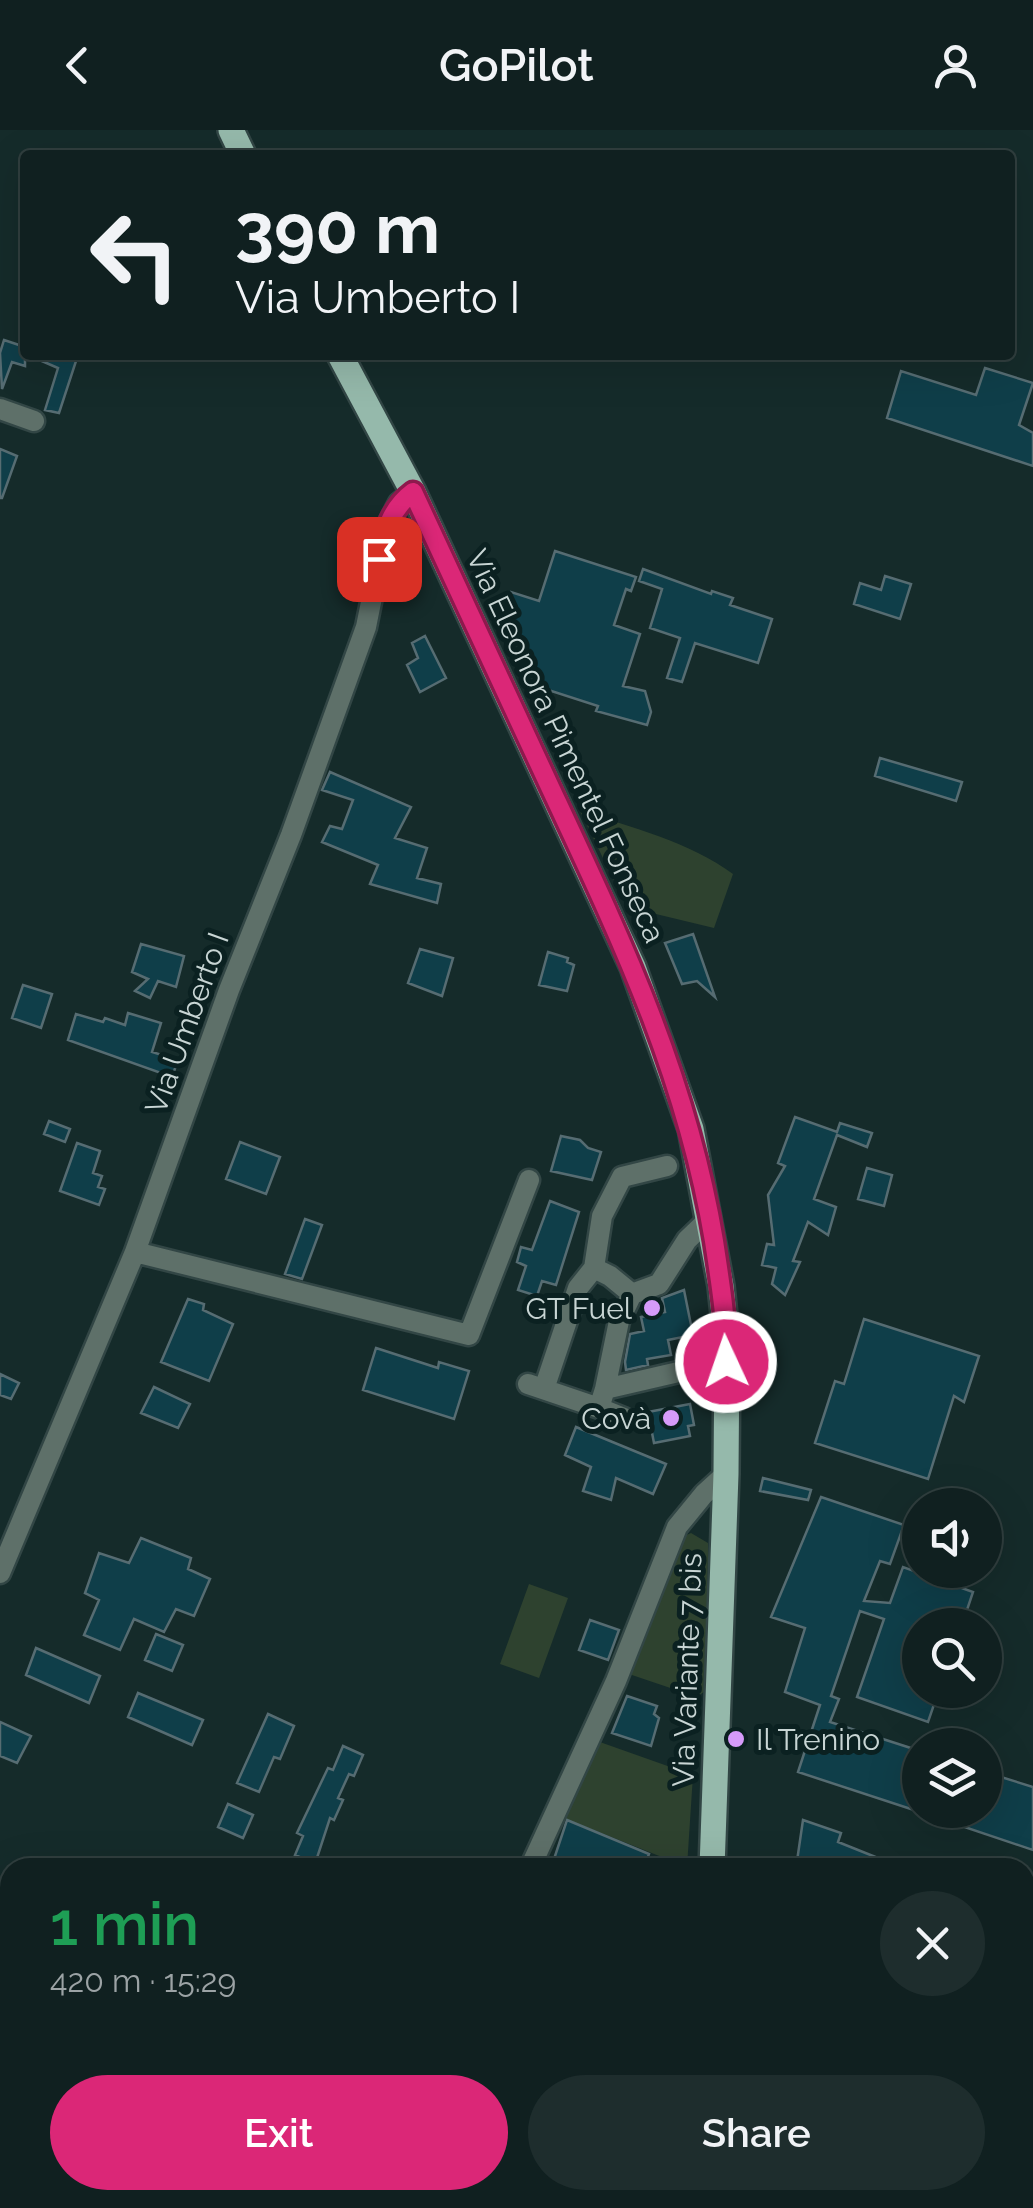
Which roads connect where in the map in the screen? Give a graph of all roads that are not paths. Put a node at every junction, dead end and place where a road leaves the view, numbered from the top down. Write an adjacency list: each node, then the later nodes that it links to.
1 (343, 360): 4 (main road, Via Eleonora Pimentel Fonseca)
2 (0, 409): 3 (street)
3 (34, 421)
4 (413, 492): 7 (main road, Via Eleonora Pimentel Fonseca); 8 (street, Via Umberto I)
5 (667, 1166): 9 (street)
6 (529, 1180): 8 (street)
7 (710, 1218): 10 (street); 11 (main road, Via Eleonora Pimentel Fonseca)
8 (135, 1252): 15 (street, Via Umberto I)
9 (594, 1268): 10 (street); 12 (street)
10 (632, 1294): 12 (street)
11 (726, 1362): 12 (street); 14 (main road, Via Eleonora Pimentel Fonseca)
12 (602, 1398): 13 (street)
13 (624, 1418)
14 (726, 1474): 16 (street); 17 (main road, Via Variante 7 bis)
15 (0, 1573)
16 (535, 1858)
17 (712, 1858)

